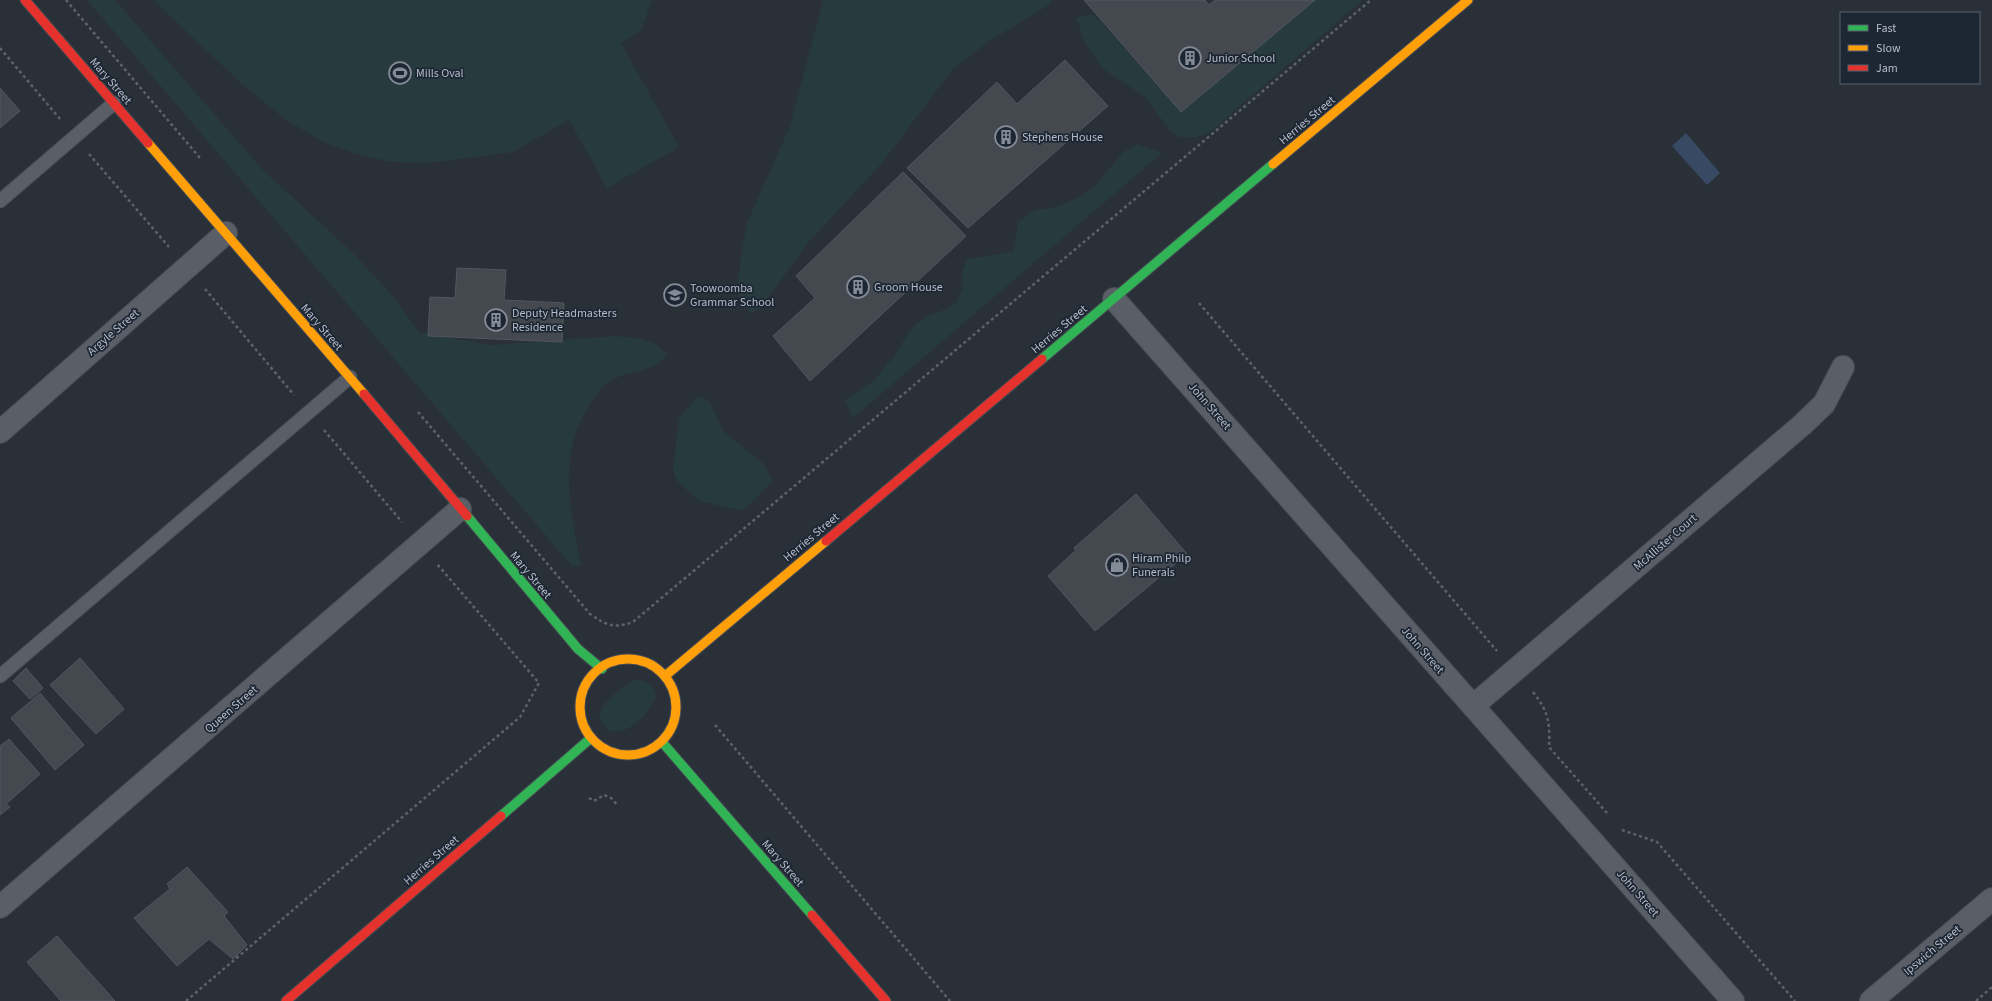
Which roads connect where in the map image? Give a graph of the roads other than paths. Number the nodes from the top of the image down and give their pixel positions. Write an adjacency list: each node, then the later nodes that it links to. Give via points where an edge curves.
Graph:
1 (25, 0): 3 (main road, Mary Street)
2 (1468, 0): 6 (main road, Herries Street)
3 (114, 103): 4 (lane); 5 (main road, Mary Street)
4 (0, 201)
5 (226, 233): 8 (main road, Mary Street); 9 (street, Argyle Street)
6 (1114, 299): 13 (main road, Herries Street); 14 (street, John Street)
7 (1843, 367): 14 (street, McAllister Court, via 1824,404 1802,425)
8 (350, 377): 10 (main road, Mary Street); 12 (lane)
9 (0, 432)
10 (460, 509): 11 (main road, Mary Street, via 578,649); 18 (street, Queen Street)
11 (602, 668): 13 (main road, via 615,660 629,659 655,667); 15 (main road, via 583,689 581,700 583,726)
12 (0, 676)
13 (665, 676): 16 (main road, via 673,688 676,716 671,730)
14 (1473, 706): 21 (street, John Street)
15 (591, 738): 16 (main road, via 609,752 631,756); 19 (main road, Herries Street)
16 (662, 742): 20 (main road, Mary Street)
17 (1992, 899): 22 (street, Ipswich Street)
18 (0, 907)
19 (286, 1001)
20 (886, 1001)
21 (1733, 1001)
22 (1871, 1001)

